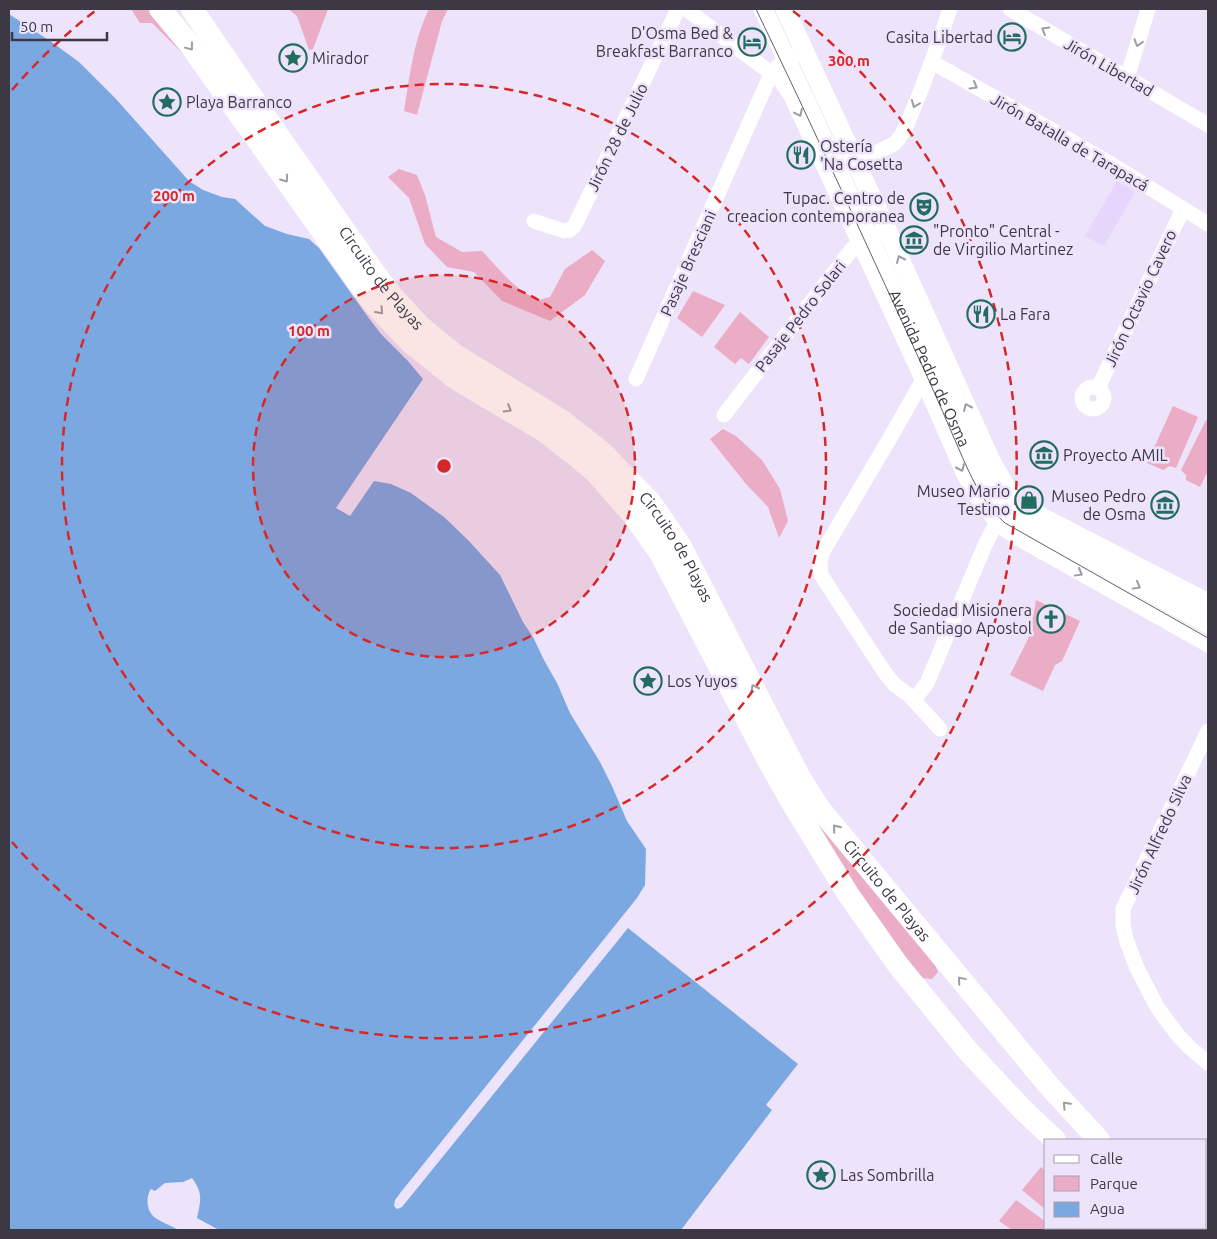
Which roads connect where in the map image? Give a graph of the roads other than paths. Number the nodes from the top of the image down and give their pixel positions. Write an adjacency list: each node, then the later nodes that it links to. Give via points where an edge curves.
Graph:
1 (160, 9): 35 (highway, Circuito de Playas, one-way to 35, via 190,45 368,296 390,322 456,379 544,431 576,456 597,474 633,515 660,553 770,764 848,894 908,978 968,1051)
2 (192, 9): 36 (highway, Circuito de Playas, one-way to 2, via 1043,1080 819,808 799,776 680,545 651,503 603,453 561,420 454,354 420,326 374,271)
3 (678, 9): 19 (street, Jirón 28 de Julio, via 575,225 564,230)
4 (686, 9): 13 (street, Avenida Pedro de Osma)
5 (763, 9): 11 (main road, Avenida Pedro de Osma)
6 (785, 9): 10 (main road, Avenida Pedro de Osma)
7 (950, 9): 12 (street)
8 (1010, 9): 14 (street, Jirón Libertad, one-way to 8)
9 (1148, 9): 14 (street, one-way to 14)
10 (805, 51): 11 (street, Pasaje Bresciani); 16 (main road, Avenida Pedro de Osma)
11 (786, 59): 13 (street, Pasaje Bresciani); 17 (main road, Avenida Pedro de Osma)
12 (932, 62): 16 (street, one-way to 16, via 899,140); 18 (street, Jirón Batalla de Tarapacá, one-way to 18)
13 (771, 74): 22 (street, Avenida Pedro de Osma, one-way to 22, via 780,80 791,96); 24 (street, Pasaje Bresciani)
14 (1127, 78): 15 (street, Jirón Libertad)
15 (1208, 125)
16 (856, 162): 17 (street); 21 (main road, Avenida Pedro de Osma)
17 (838, 171): 22 (main road, Avenida Pedro de Osma)
18 (1183, 209): 20 (street, Jirón Batalla de Tarapacá); 25 (street, Jirón Octavio Cavero)
19 (534, 221)
20 (1208, 224)
21 (887, 230): 22 (street, Pasaje Pedro Solari); 23 (main road, Avenida Pedro de Osma, one-way to 21)
22 (864, 240): 23 (main road, Avenida Pedro de Osma); 26 (street, Pasaje Pedro Solari, via 852,249)
23 (934, 374): 27 (main road, Avenida Pedro de Osma, via 1006,487); 27 (street, Avenida Pedro de Osma, one-way to 27, via 964,476 980,502); 31 (street, via 822,553 820,564 821,575 885,673)
24 (636, 379)
25 (1098, 388)
26 (724, 415)
27 (1004, 510): 28 (main road, Avenida Pedro de Osma, via 1034,513); 29 (main road, Avenida Pedro de Osma, one-way to 29); 30 (street, Avenida Pedro de Osma, one-way to 30, via 1003,529); 31 (street, via 985,545 927,683)
28 (1208, 603)
29 (1208, 624)
30 (1208, 645)
31 (914, 700): 32 (street)
32 (940, 729)
33 (1208, 731): 34 (street, Jirón Alfredo Silva, via 1123,910 1127,942 1157,1007 1178,1034)
34 (1208, 1063)
35 (1054, 1139)
36 (1098, 1139)

